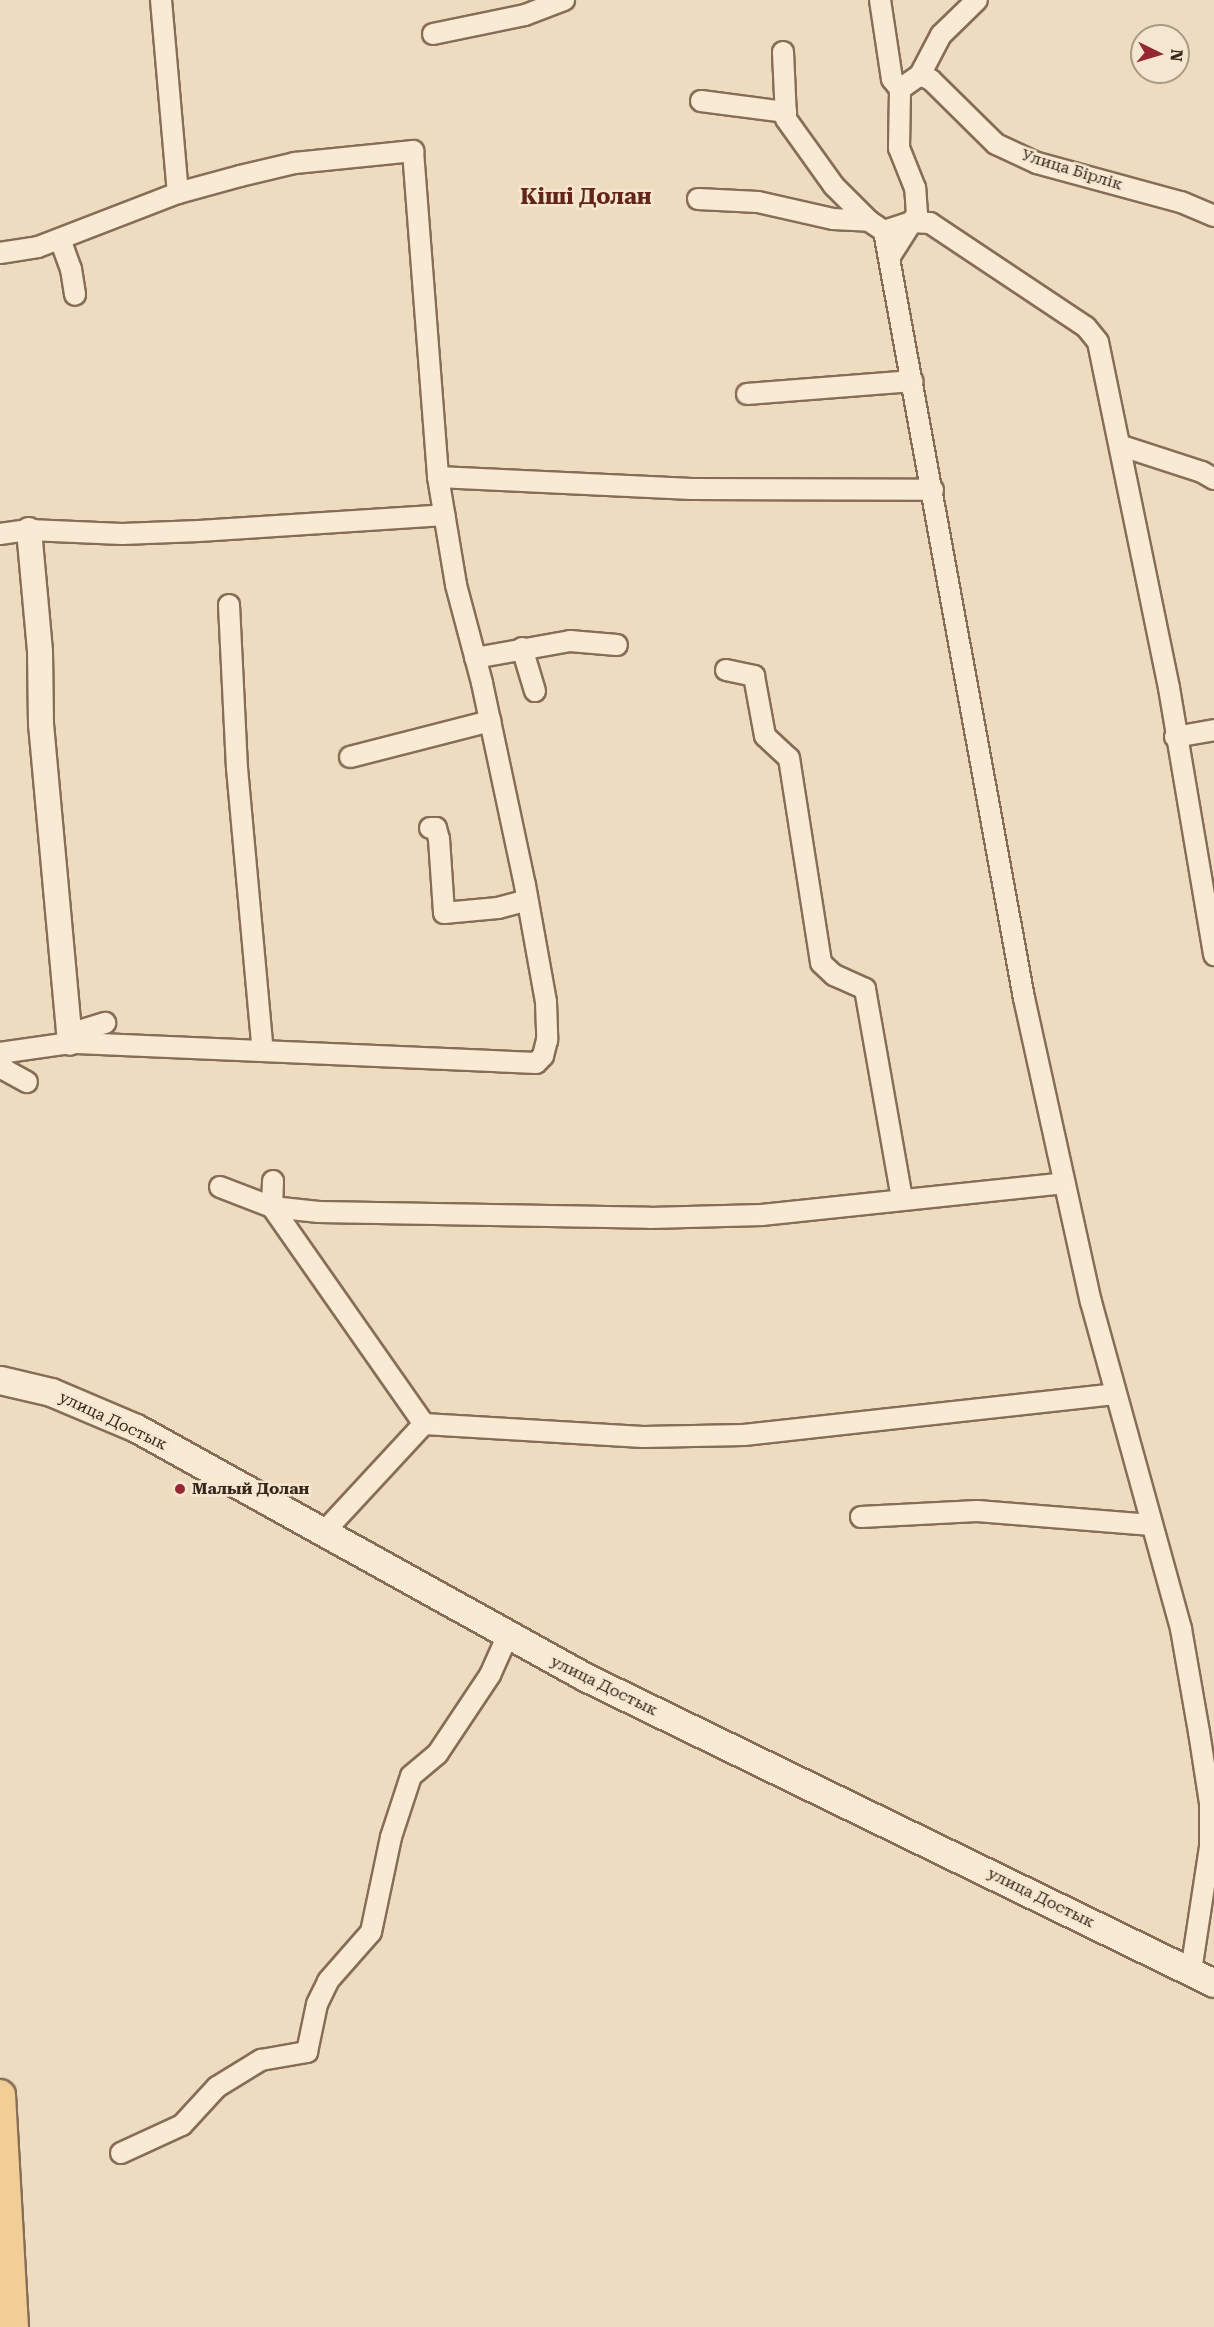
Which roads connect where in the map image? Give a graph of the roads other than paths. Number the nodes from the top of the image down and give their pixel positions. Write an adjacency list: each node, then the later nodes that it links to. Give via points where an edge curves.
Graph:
1 (161, 0): 11 (street)
2 (564, 0): 5 (street, via 525,15)
3 (879, 0): 8 (street, via 892,79)
4 (976, 0): 7 (street, via 941,35)
5 (433, 34)
6 (783, 52): 10 (street)
7 (920, 75): 8 (street); 13 (street, Улица Бірлік, via 931,80 996,144 1037,163 1181,202)
8 (900, 88): 14 (street, via 899,148 915,188 917,214)
9 (701, 101): 10 (street)
10 (786, 111): 15 (street, via 786,119 834,186)
11 (178, 193): 16 (street); 23 (street, via 295,163 413,151)
12 (698, 199): 15 (street, via 758,202)
13 (1214, 216)
14 (911, 222): 15 (street); 18 (street); 22 (street, via 930,223 1086,327 1098,342)
15 (876, 226): 18 (street)
16 (60, 239): 17 (street); 19 (street)
17 (0, 253)
18 (889, 258): 20 (street)
19 (75, 295)
20 (912, 381): 21 (street); 25 (street)
21 (747, 394)
22 (1122, 446): 24 (street); 37 (street)
23 (438, 477): 25 (street, via 692,489); 26 (street)
24 (1214, 479)
25 (933, 490): 50 (street, via 984,767 997,863)
26 (444, 515): 27 (street, via 199,531); 32 (street, via 456,585)
27 (29, 530): 28 (street); 44 (street, via 40,652 41,724)
28 (0, 534)
29 (229, 605): 45 (street, via 237,768)
30 (617, 645): 31 (street, via 570,641)
31 (522, 648): 32 (street); 34 (street)
32 (475, 658): 35 (street)
33 (726, 670): 52 (street, via 754,676 765,736 789,758 821,963 834,975 865,989)
34 (535, 691)
35 (490, 721): 38 (street); 40 (street)
36 (1214, 730): 37 (street)
37 (1175, 737): 41 (street)
38 (350, 757)
39 (430, 828): 40 (street, via 436,828 439,839 444,913 498,908)
40 (527, 900): 45 (street, via 546,1002 547,1040 543,1056 536,1063)
41 (1212, 931): 42 (street)
42 (1214, 955)
43 (105, 1023): 44 (street)
44 (70, 1039): 45 (street); 46 (street)
45 (263, 1051)
46 (0, 1053)
47 (0, 1062): 48 (street, via 5,1070)
48 (27, 1082)
49 (273, 1181): 53 (street)
50 (1064, 1183): 52 (street); 55 (street)
51 (220, 1187): 53 (street)
52 (902, 1199): 53 (street, via 762,1215 650,1218 319,1212)
53 (272, 1207): 56 (street)
54 (0, 1380): 59 (main road, улица Достык, via 51,1392 136,1428)
55 (1115, 1394): 56 (street, via 796,1432 700,1437 549,1434); 58 (street)
56 (424, 1424): 59 (street)
57 (861, 1517): 58 (street, via 977,1511)
58 (1151, 1525): 61 (street, via 1180,1629 1199,1732 1210,1803)
59 (322, 1534): 60 (main road, улица Достык)
60 (507, 1637): 62 (main road, улица Достык); 64 (street, via 490,1675 438,1753 411,1776 391,1837 371,1932 328,1982 317,2004 307,2052 261,2060 217,2086 182,2125)
61 (1211, 1855): 62 (street)
62 (1203, 1977)
63 (0, 2095): 65 (main road)
64 (121, 2153)
65 (13, 2327)

